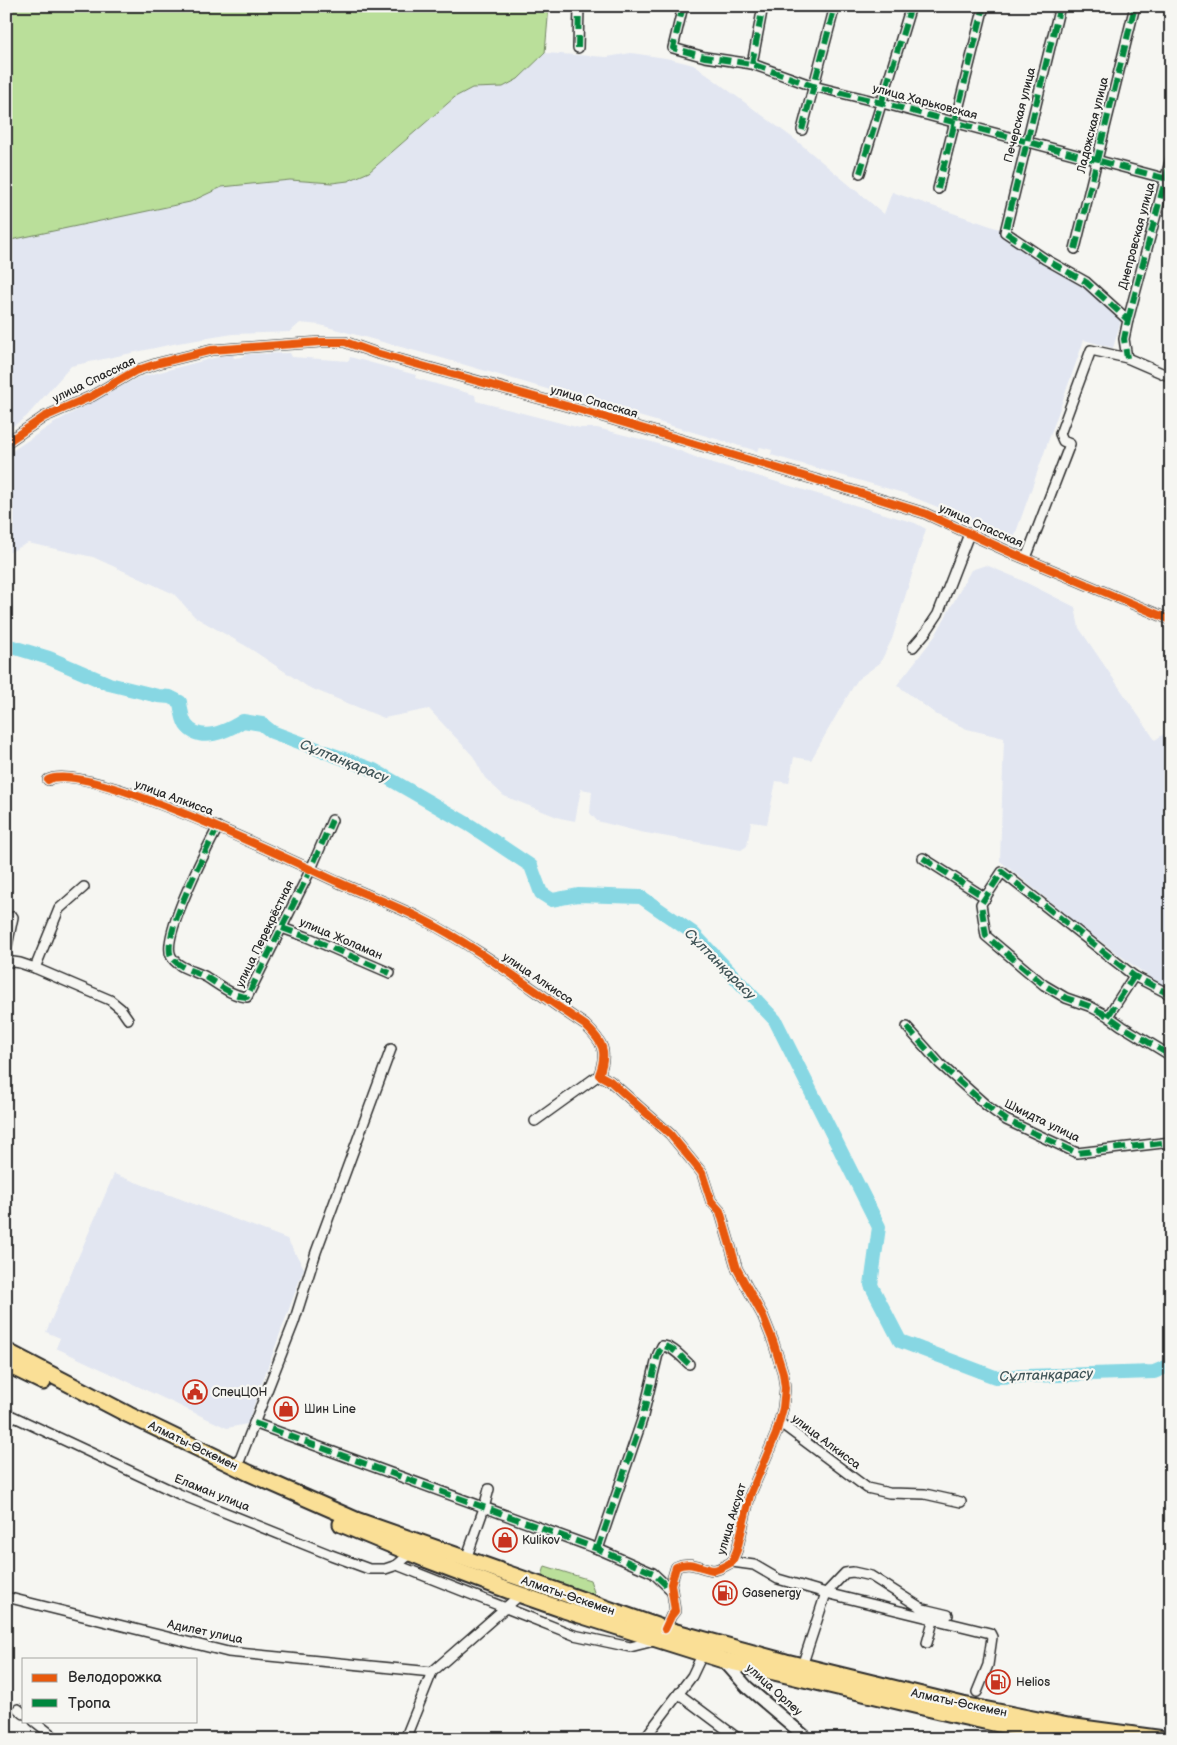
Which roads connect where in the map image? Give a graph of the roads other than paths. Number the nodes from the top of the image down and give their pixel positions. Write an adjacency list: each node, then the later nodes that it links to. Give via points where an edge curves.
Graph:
1 (579, 6): 9 (street)
2 (682, 6): 10 (street, улица Харьковская, via 673,48)
3 (763, 6): 10 (street)
4 (835, 6): 11 (street)
5 (911, 6): 12 (street)
6 (984, 6): 13 (street)
7 (1060, 6): 15 (street, Печерская улица)
8 (1135, 6): 17 (street, Ладожская улица)
9 (578, 48)
10 (752, 64): 11 (street, улица Харьковская)
11 (813, 86): 12 (street, улица Харьковская); 14 (street)
12 (882, 103): 13 (street, улица Харьковская); 18 (street)
13 (954, 123): 15 (street, улица Харьковская); 20 (street)
14 (802, 130)
15 (1026, 142): 17 (street, улица Харьковская); 22 (street, Печерская улица, via 1006,234 1086,282)
16 (1171, 158): 19 (street, Днепровская улица)
17 (1097, 159): 19 (street, улица Харьковская); 21 (street, Ладожская улица)
18 (860, 174)
19 (1168, 179): 22 (street, Днепровская улица)
20 (938, 189)
21 (1075, 249)
22 (1128, 320): 23 (street, Днепровская улица, via 1124,339)
23 (1127, 358): 24 (street); 27 (street, via 1091,350 1060,434 1063,441 1070,444)
24 (1171, 377)
25 (6, 443): 26 (street, улица Спасская, via 44,417 92,396 135,371 159,363 212,350 345,342 844,488 924,513)
26 (969, 534): 27 (street, улица Спасская); 29 (street, via 938,614)
27 (1026, 558): 28 (street, улица Спасская)
28 (1171, 620)
29 (912, 647)
30 (48, 780): 32 (street, улица Алкисса, via 65,776 94,781)
31 (332, 820): 34 (street, улица Перекрёстная)
32 (218, 827): 34 (street, улица Алкисса); 38 (street, улица Перекрёстная, via 171,936 171,956 179,965 238,997 247,997)
33 (923, 858): 36 (street)
34 (311, 869): 38 (street, улица Перекрёстная); 50 (street, улица Алкисса, via 420,918 467,945 586,1025 604,1050)
35 (84, 887): 41 (street, via 59,909)
36 (986, 898): 43 (street, via 1002,872); 45 (street, via 982,904 986,936 1044,985)
37 (13, 917): 39 (street)
38 (282, 928): 42 (street, улица Жоламан)
39 (6, 951)
40 (6, 961): 41 (street)
41 (35, 968): 46 (street, via 110,1000)
42 (390, 973)
43 (1134, 976): 44 (street); 45 (street)
44 (1171, 995)
45 (1108, 1016): 49 (street)
46 (128, 1020)
47 (907, 1026): 52 (street, Шмидта улица, via 940,1064 987,1106 1006,1120 1077,1153)
48 (391, 1049): 58 (street, via 294,1322)
49 (1171, 1056)
50 (599, 1075): 51 (street); 57 (street, улица Алкисса, via 670,1134 702,1173 712,1201 720,1211 737,1269 763,1316 783,1372 785,1388)
51 (534, 1121)
52 (1171, 1142)
53 (6, 1351): 59 (main road, Алматы-Өскемен)
54 (6, 1364): 63 (main road, Алматы-Өскемен, via 234,1477)
55 (689, 1364): 64 (street, via 673,1349 662,1346 642,1420)
56 (6, 1413): 68 (street, Еламан улица, via 180,1494 331,1555 369,1568 385,1569)
57 (779, 1422): 61 (street, улица Алкисса, via 867,1488 889,1493 925,1494); 67 (street, улица Аксуат, via 750,1495)
58 (254, 1423): 59 (street); 62 (street)
59 (237, 1467): 63 (main road, Алматы-Өскемен)
60 (489, 1489): 62 (street)
61 (961, 1502)
62 (484, 1508): 64 (street); 66 (street)
63 (371, 1531): 65 (main road, Алматы-Өскемен); 66 (main road, Алматы-Өскемен)
64 (598, 1549): 69 (street, via 653,1572)
65 (411, 1553): 68 (street); 71 (main road, Алматы-Өскемен)
66 (466, 1559): 76 (main road, Алматы-Өскемен)
67 (732, 1562): 69 (street, улица Аксуат, via 714,1570 682,1564 676,1567); 70 (street, via 754,1565 778,1579)
68 (397, 1565): 73 (street)
69 (672, 1591): 76 (street, улица Аксуат, via 675,1611)
70 (826, 1594): 74 (street); 74 (street, via 845,1573 853,1572 871,1576); 80 (street)
71 (520, 1595): 73 (street); 76 (main road, Алматы-Өскемен)
72 (6, 1597): 81 (street, Адилет улица, via 228,1652)
73 (505, 1608): 76 (street, via 574,1635 606,1643 630,1647); 81 (street)
74 (935, 1615): 75 (street); 77 (street); 82 (street, via 990,1633 988,1665)
75 (948, 1615)
76 (663, 1635): 78 (main road, Алматы-Өскемен); 80 (main road, Алматы-Өскемен)
77 (927, 1643)
78 (703, 1653): 79 (main road, Алматы-Өскемен); 83 (street)
79 (723, 1660): 89 (street, улица Орлеу, via 747,1688); 90 (main road, Алматы-Өскемен)
80 (802, 1666): 91 (main road, Алматы-Өскемен, via 963,1705 1068,1726)
81 (432, 1672): 86 (street)
82 (977, 1692)
83 (679, 1694): 87 (street); 88 (street)
84 (35, 1722): 85 (street)
85 (56, 1739)
86 (405, 1739)
87 (644, 1739)
88 (739, 1739)
89 (808, 1739)
90 (1068, 1739)
91 (1164, 1739)

